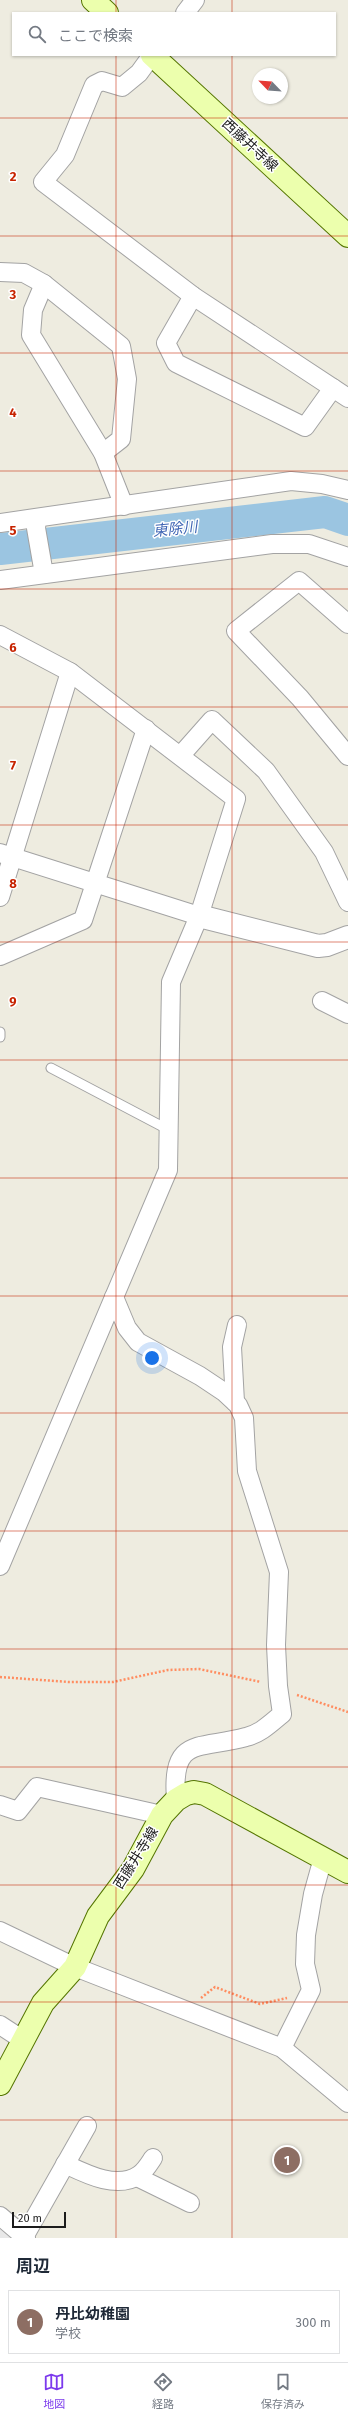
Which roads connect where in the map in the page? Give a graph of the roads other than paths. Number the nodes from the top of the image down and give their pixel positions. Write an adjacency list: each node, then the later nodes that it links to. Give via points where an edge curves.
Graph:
1 (93, 0): 3 (main road)
2 (195, 0): 4 (street)
3 (106, 12)
4 (186, 12)
5 (151, 56): 10 (street, via 139,73 122,87 102,80 94,85 65,155 43,182)
6 (153, 56): 7 (main road, 西藤井寺線)
7 (348, 236)
8 (0, 272): 9 (street, via 24,273)
9 (44, 284): 13 (street, via 33,310 31,335); 13 (street, via 121,346 127,379 121,439)
10 (193, 296): 11 (street); 11 (street, via 166,343 176,363 304,427)
11 (333, 388): 12 (street)
12 (348, 398)
13 (103, 453): 15 (street)
14 (348, 490): 15 (street, via 322,484 291,482)
15 (124, 506): 17 (street)
16 (0, 523): 17 (street)
17 (36, 523): 19 (street)
18 (348, 557): 19 (street, via 309,544 272,544)
19 (43, 570): 20 (street)
20 (0, 580)
21 (348, 624): 26 (street, via 299,581 236,631 300,698)
22 (0, 635): 23 (street)
23 (70, 672): 24 (street); 27 (street)
24 (146, 729): 25 (street); 28 (street)
25 (180, 756): 30 (street, via 212,720 266,771 324,852); 31 (street, via 236,799)
26 (348, 756)
27 (7, 855): 28 (street); 29 (street)
28 (95, 884): 31 (street); 33 (street, via 83,920)
29 (0, 897)
30 (348, 902)
31 (199, 916): 32 (street, via 318,946); 39 (street, via 171,982)
32 (348, 937)
33 (0, 956)
34 (322, 1001): 35 (street)
35 (348, 1014)
36 (0, 1032): 37 (lane)
37 (0, 1037)
38 (51, 1068): 39 (lane)
39 (169, 1130): 40 (street, via 168,1170)
40 (114, 1297): 42 (street, via 127,1328 138,1342 200,1376); 43 (street)
41 (237, 1325): 42 (street, via 232,1347)
42 (234, 1402): 45 (street, via 244,1418 247,1471 279,1572 276,1645 282,1714 264,1729 247,1737 205,1744 188,1750 179,1761)
43 (0, 1566)
44 (0, 1805): 45 (street, via 18,1811 37,1787)
45 (169, 1808): 46 (main road, via 194,1792 205,1794); 49 (main road, 西藤井寺線, via 133,1869 98,1916)
46 (323, 1858): 47 (main road); 52 (street, via 313,1894 306,1935 305,1964 309,1992)
47 (348, 1872)
48 (0, 1931): 49 (street)
49 (75, 1967): 51 (main road, 西藤井寺線, via 43,2003); 52 (street)
50 (0, 2025): 51 (street)
51 (23, 2040): 53 (main road, 西藤井寺線)
52 (282, 2048): 54 (street)
53 (0, 2084)
54 (348, 2103)
55 (87, 2126): 57 (street)
56 (153, 2158): 58 (street)
57 (66, 2164): 58 (street, via 95,2178 110,2181); 61 (street)
58 (137, 2177): 59 (street)
59 (190, 2203)
60 (0, 2216): 61 (street)
61 (25, 2238)

